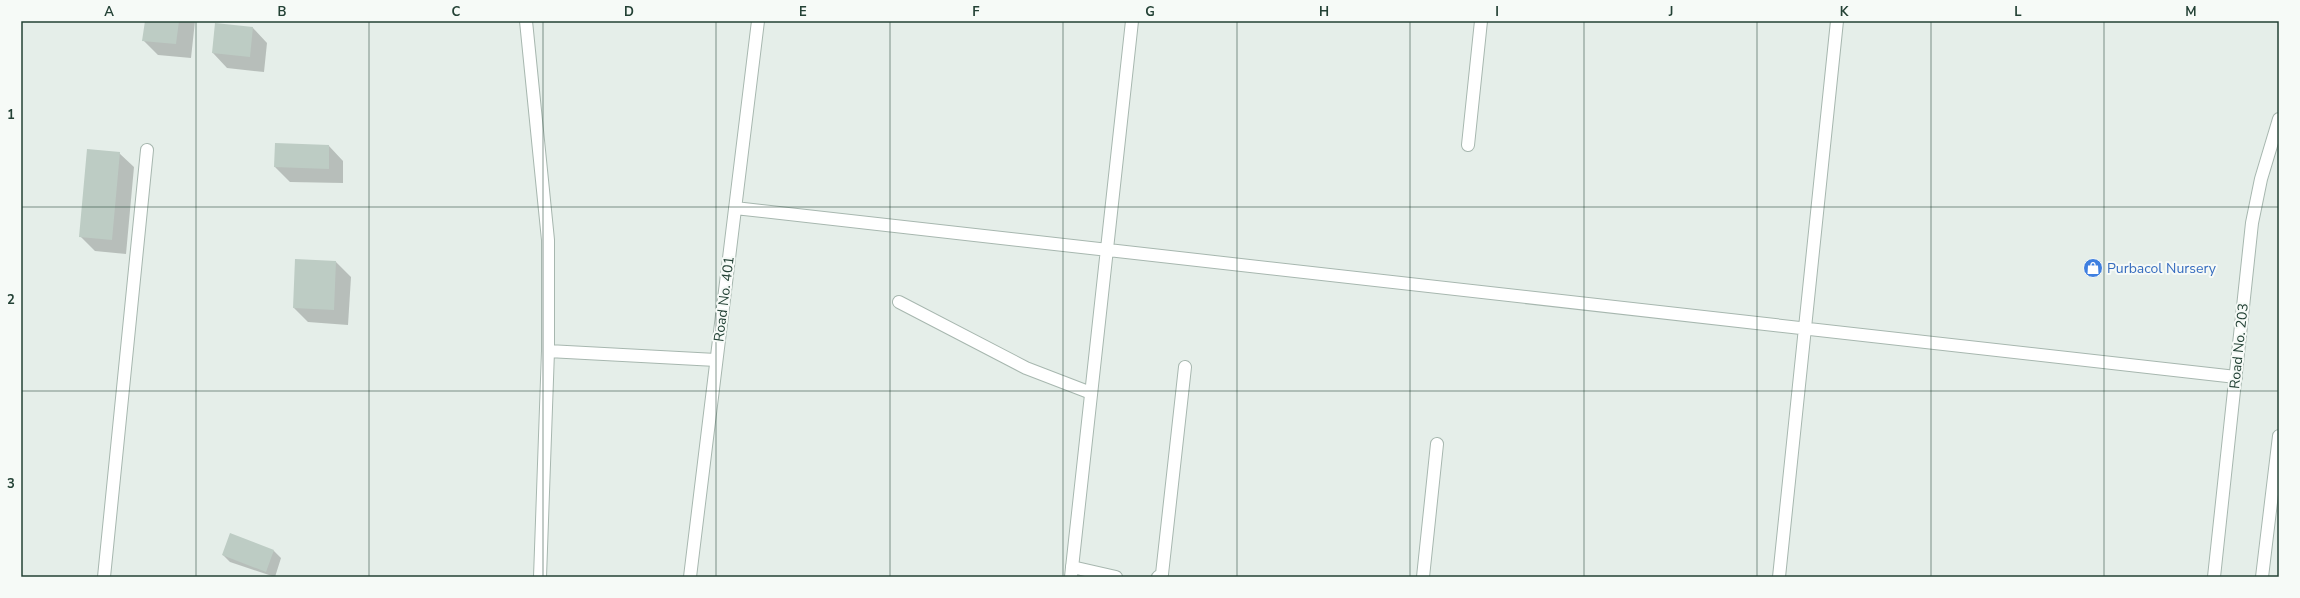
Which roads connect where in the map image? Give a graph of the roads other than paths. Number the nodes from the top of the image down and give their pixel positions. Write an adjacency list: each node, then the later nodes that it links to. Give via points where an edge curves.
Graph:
1 (526, 21): 14 (street, via 548,240)
2 (758, 21): 10 (street, Road No. 401)
3 (1132, 21): 11 (street)
4 (1481, 21): 8 (street)
5 (1837, 21): 13 (street)
6 (2279, 119): 7 (street, Road No. 203)
7 (2276, 138): 17 (street, Road No. 203, via 2261,178 2252,223)
8 (1468, 145)
9 (147, 150): 22 (street)
10 (735, 208): 11 (street); 15 (street, Road No. 401)
11 (1107, 250): 13 (street); 18 (street)
12 (900, 302): 18 (street, via 1026,368)
13 (1805, 328): 17 (street); 28 (street)
14 (548, 351): 15 (street); 23 (street)
15 (716, 360): 24 (street, Road No. 401)
16 (1185, 367): 26 (street, via 1168,533 1162,574)
17 (2236, 377): 29 (street, Road No. 203)
18 (1091, 393): 21 (street)
19 (2279, 436): 30 (street)
20 (1437, 444): 27 (street)
21 (1071, 572): 25 (street)
22 (104, 577)
23 (540, 577)
24 (690, 577)
25 (1116, 577)
26 (1158, 577)
27 (1423, 577)
28 (1779, 577)
29 (2214, 577)
30 (2262, 577)

